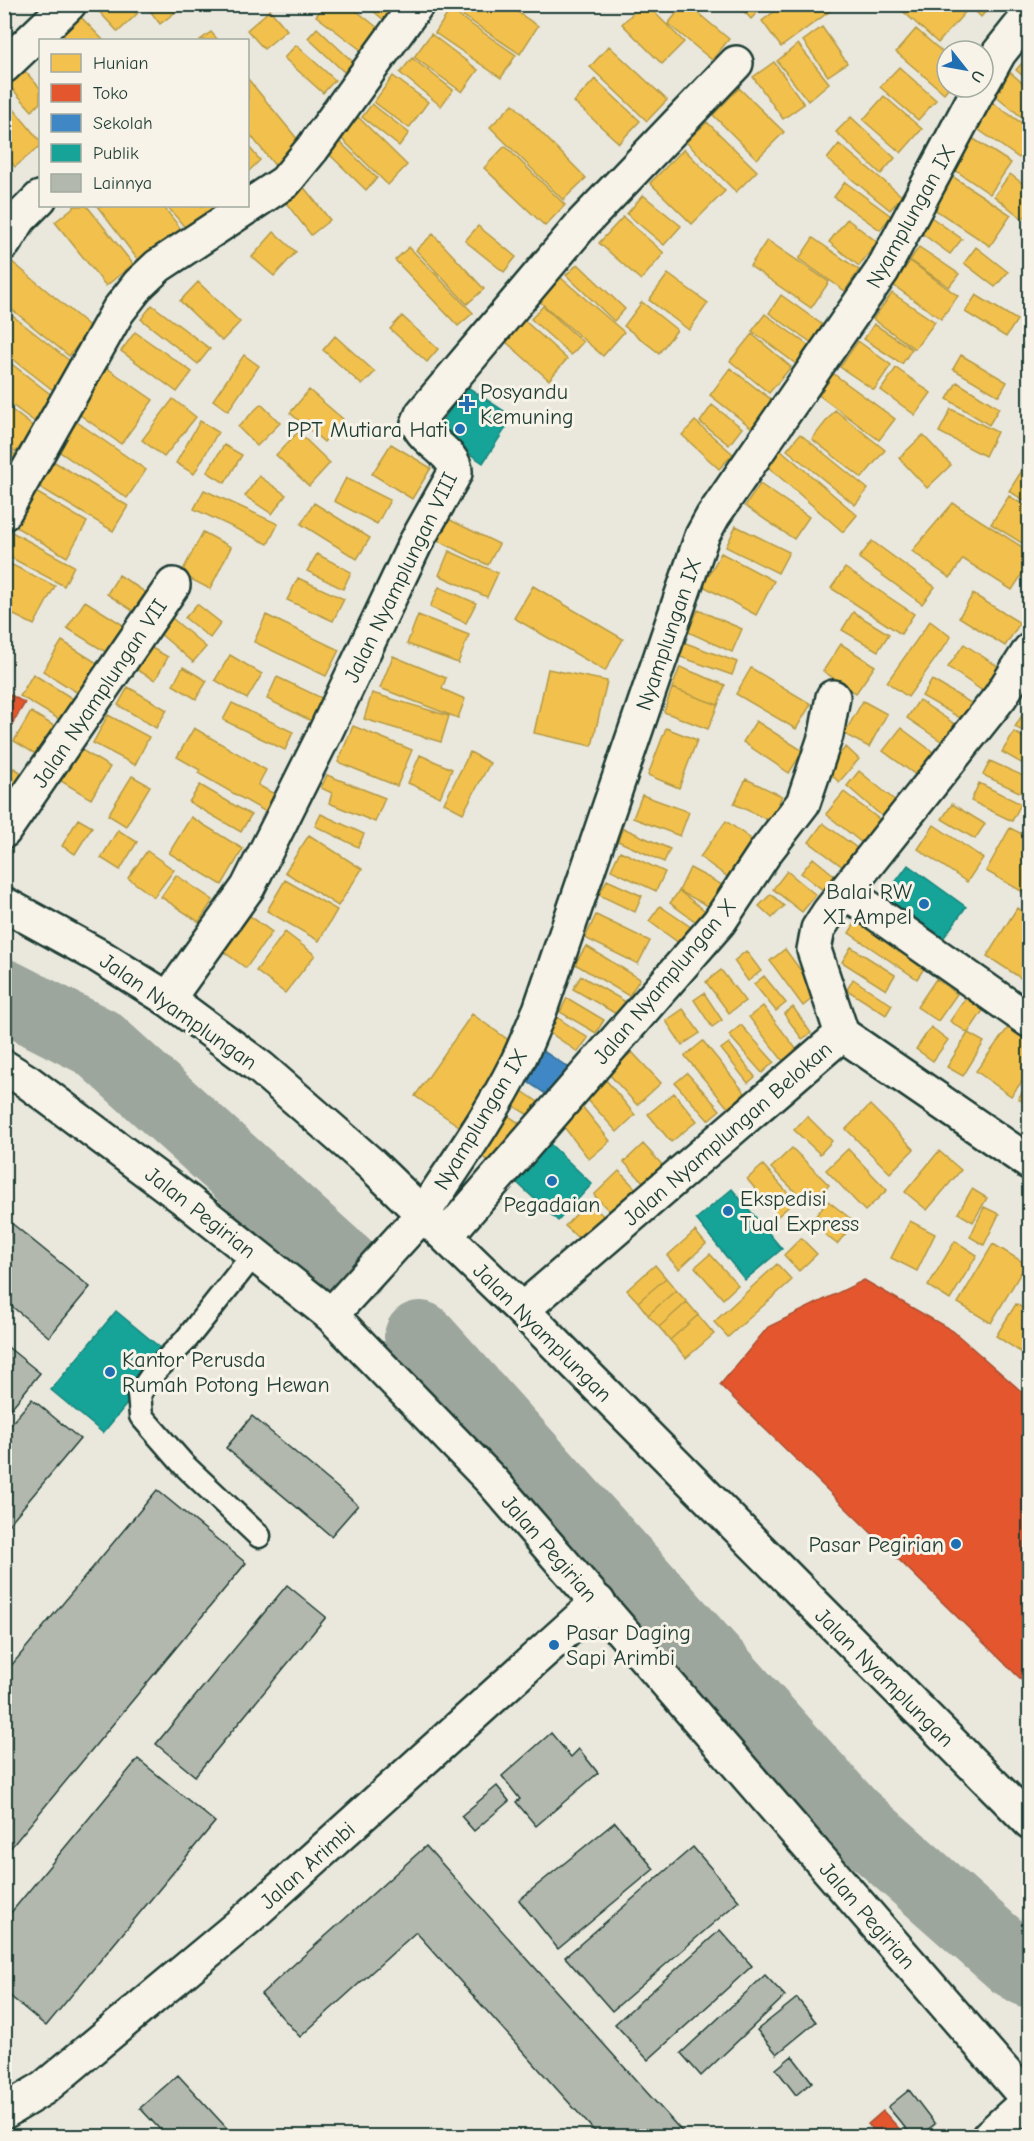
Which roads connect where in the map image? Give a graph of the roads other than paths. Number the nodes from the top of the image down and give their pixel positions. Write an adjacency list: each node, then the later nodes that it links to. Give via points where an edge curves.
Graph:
1 (69, 4): 6 (main road)
2 (417, 4): 9 (main road, via 285,182)
3 (1029, 14): 4 (main road)
4 (995, 60)
5 (736, 63): 19 (main road, Jalan Nyamplungan VIII, via 583,223 422,414 418,424 421,432 452,460 455,473 415,544 248,887)
6 (4, 66)
7 (974, 99): 24 (main road, Nyamplungan IX, via 882,271 702,536 532,1028)
8 (39, 199): 11 (main road, via 20,218)
9 (249, 206)
10 (247, 207): 12 (main road, via 158,266 132,293 118,311)
11 (4, 243)
12 (4, 513)
13 (173, 585): 16 (main road, Jalan Nyamplungan VII)
14 (1029, 650): 17 (main road, via 1000,697)
15 (833, 697): 24 (main road, Jalan Nyamplungan X, via 826,735 803,803 719,922)
16 (4, 831)
17 (846, 892): 20 (main road); 21 (main road, via 818,929 814,950)
18 (4, 904): 19 (main road, Jalan Nyamplungan)
19 (168, 999): 24 (main road, Jalan Nyamplungan, via 261,1068)
20 (1029, 1021)
21 (842, 1034): 23 (main road, Jalan Nyamplungan Belokan); 26 (main road, Jalan Nyamplungan Belokan)
22 (4, 1067): 25 (main road, Jalan Pegirian)
23 (1029, 1163)
24 (434, 1225): 26 (main road, Jalan Nyamplungan); 27 (main road)
25 (255, 1254): 27 (main road, Jalan Pegirian); 28 (lane, via 185,1341 154,1371 139,1394 141,1416 184,1466)
26 (522, 1310): 30 (main road, Jalan Nyamplungan)
27 (331, 1315): 29 (main road, Jalan Pegirian, via 492,1480)
28 (259, 1536)
29 (598, 1602): 31 (main road, Jalan Pegirian); 32 (main road, Jalan Arimbi, via 248,1918 44,2088)
30 (1029, 1822)
31 (1029, 2100): 33 (main road)
32 (4, 2112)
33 (989, 2136)

